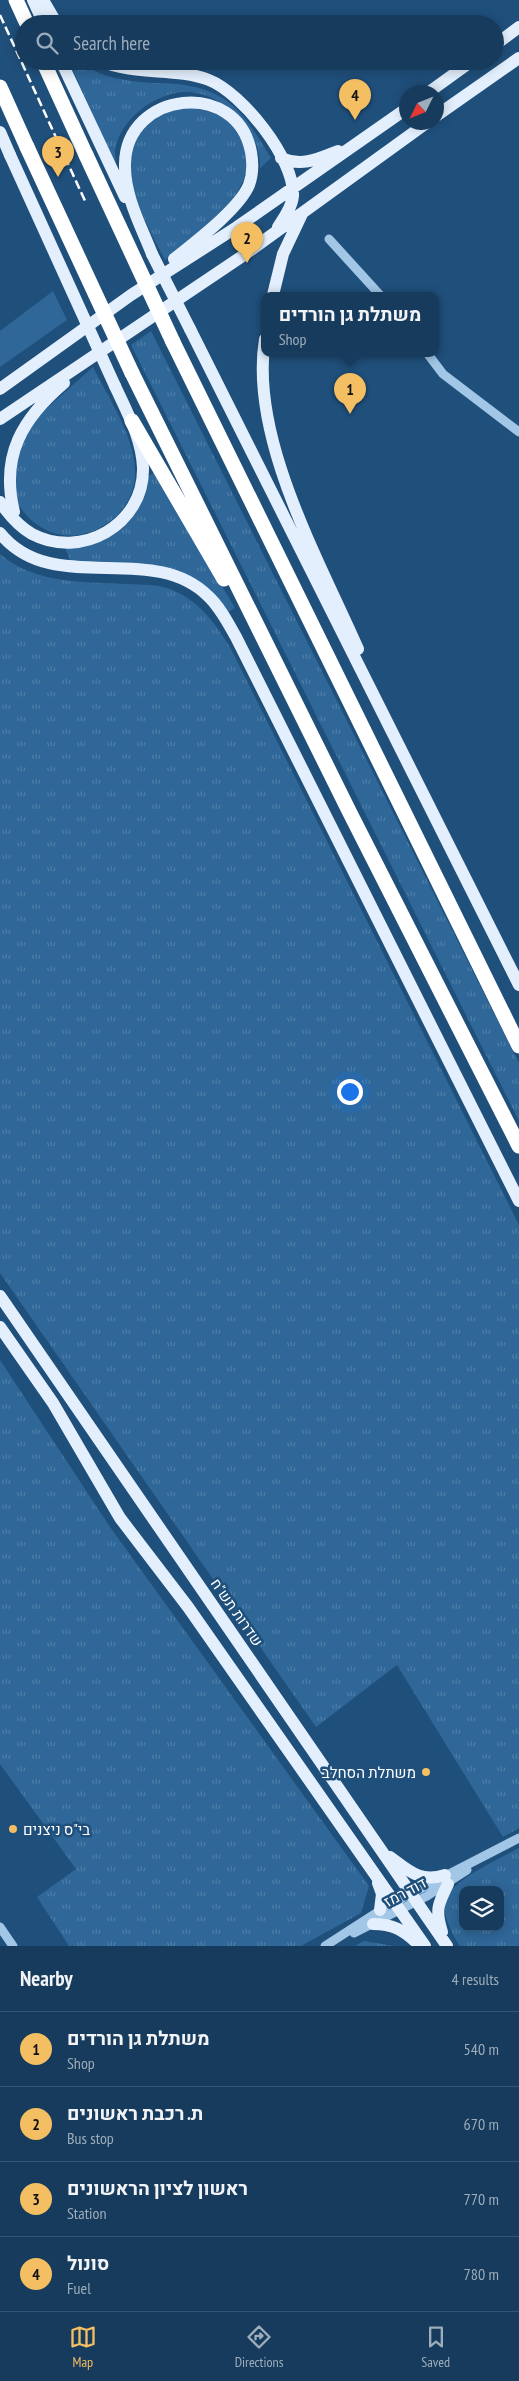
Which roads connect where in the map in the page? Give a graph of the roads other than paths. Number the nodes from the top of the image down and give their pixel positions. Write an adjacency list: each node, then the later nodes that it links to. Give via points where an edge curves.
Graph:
1 (16, 0): 4 (highway)
2 (34, 0): 5 (main road)
3 (43, 0): 6 (main road)
4 (22, 15)
5 (40, 15)
6 (52, 15)
7 (519, 28): 8 (main road)
8 (504, 39)
9 (519, 58): 10 (main road)
10 (504, 68)
11 (47, 70): 47 (highway, bridge, via 172,342)
12 (65, 70): 28 (main road)
13 (138, 70): 23 (main road, via 195,77 221,86 252,113)
14 (460, 70): 16 (main road)
15 (502, 70): 18 (main road)
16 (439, 85)
17 (0, 87): 44 (highway, bridge, via 132,373)
18 (444, 110)
19 (399, 114): 22 (main road)
20 (417, 130): 25 (main road)
21 (0, 132): 39 (main road, bridge)
22 (363, 141): 23 (main road, via 311,162 295,163); 24 (main road)
23 (281, 158): 24 (main road)
24 (292, 189): 26 (main road, via 291,205); 31 (main road)
25 (303, 212): 26 (main road); 29 (main road, via 283,254)
26 (273, 234): 32 (main road)
27 (329, 239): 30 (street)
28 (152, 254): 31 (main road, via 127,184 125,163 130,140 138,125 162,108 187,102 218,108 238,124 250,146 252,172 248,187 204,234); 45 (main road, bridge)
29 (274, 292)
30 (377, 292)
31 (131, 295): 35 (main road)
32 (105, 347): 38 (main road); 43 (main road, via 30,415 3,454 3,482 12,510 32,531)
33 (264, 357): 45 (main road, via 265,407 285,478)
34 (431, 357): 40 (street, via 443,374)
35 (26, 371): 36 (main road); 37 (main road)
36 (0, 384)
37 (0, 389)
38 (0, 419)
39 (132, 421): 43 (main road, via 143,468 140,490 132,509 117,525 98,537 73,543); 44 (highway)
40 (519, 432)
41 (0, 502): 43 (main road, via 19,525)
42 (0, 533): 49 (main road, via 31,558 60,566 139,570 176,576 198,588 215,603 241,646)
43 (53, 542)
44 (280, 673): 48 (highway)
45 (423, 795): 46 (main road)
46 (519, 985)
47 (519, 1046)
48 (519, 1146)
49 (519, 1201)
50 (0, 1296): 53 (main road, שדרות תש"ח)
51 (0, 1327): 54 (main road, via 53,1403 120,1518 188,1607)
52 (519, 1838): 55 (street, דוד רמז)
53 (382, 1852): 55 (main road, via 417,1876); 56 (main road, שדרות תש"ח)
54 (374, 1873): 57 (main road); 58 (main road, via 382,1894)
55 (447, 1880): 56 (street, דוד רמז); 66 (main road, via 438,1903 438,1919)
56 (414, 1898): 57 (street, דוד רמז); 66 (main road, שדרות תש"ח)
57 (397, 1906): 58 (street, דוד רמז); 59 (street, דוד רמז); 65 (main road)
58 (380, 1910): 61 (street, דוד רמז)
59 (373, 1924): 61 (street, דוד רמז); 64 (main road, via 386,1924 403,1930)
60 (0, 1927): 62 (street)
61 (334, 1941): 63 (street, דוד רמז)
62 (13, 1946)
63 (325, 1946)
64 (420, 1946)
65 (425, 1946)
66 (447, 1946)

